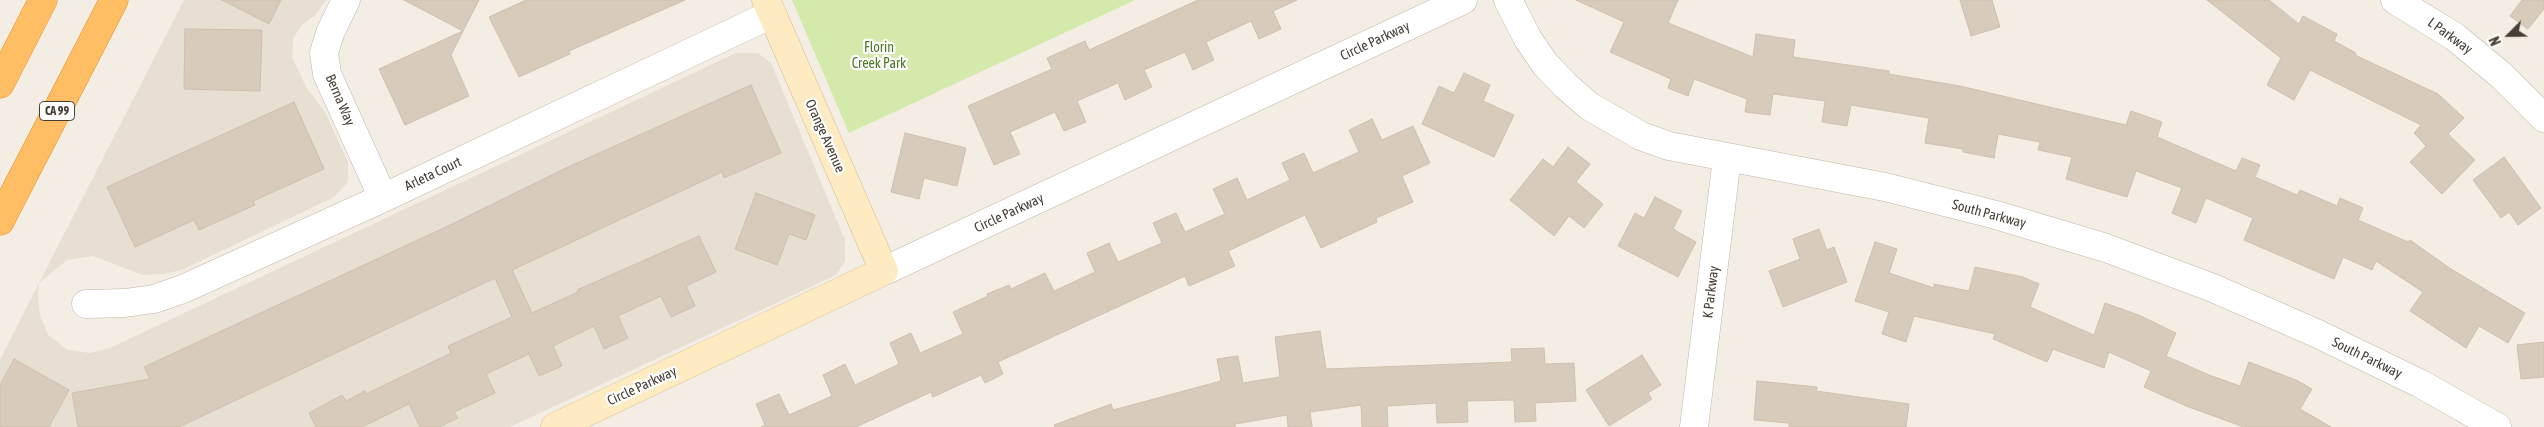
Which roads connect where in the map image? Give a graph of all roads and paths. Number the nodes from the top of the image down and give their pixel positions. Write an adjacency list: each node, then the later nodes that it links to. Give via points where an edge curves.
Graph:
1 (43, 0): 8 (highway)
2 (114, 0): 12 (highway, CA 99)
3 (346, 0): 11 (street, Berna Way, via 324,53 327,74)
4 (1462, 0): 13 (street, Circle Parkway)
5 (1508, 0): 10 (street, South Parkway, via 1545,64 1589,106 1641,136 1670,146)
6 (2395, 0): 9 (street, L Parkway, via 2455,37 2502,76)
7 (769, 7): 11 (street, Arleta Court); 13 (street, Orange Avenue)
8 (0, 84)
9 (2544, 118)
10 (1727, 158): 16 (street, K Parkway); 17 (street, South Parkway, via 1885,187 1996,215 2106,248 2213,288 2318,334 2421,384)
11 (383, 198): 14 (street, Arleta Court, via 154,300)
12 (0, 221)
13 (884, 271): 15 (street, Circle Parkway)
14 (86, 304)
15 (555, 427)
16 (1694, 427)
17 (2497, 427)

